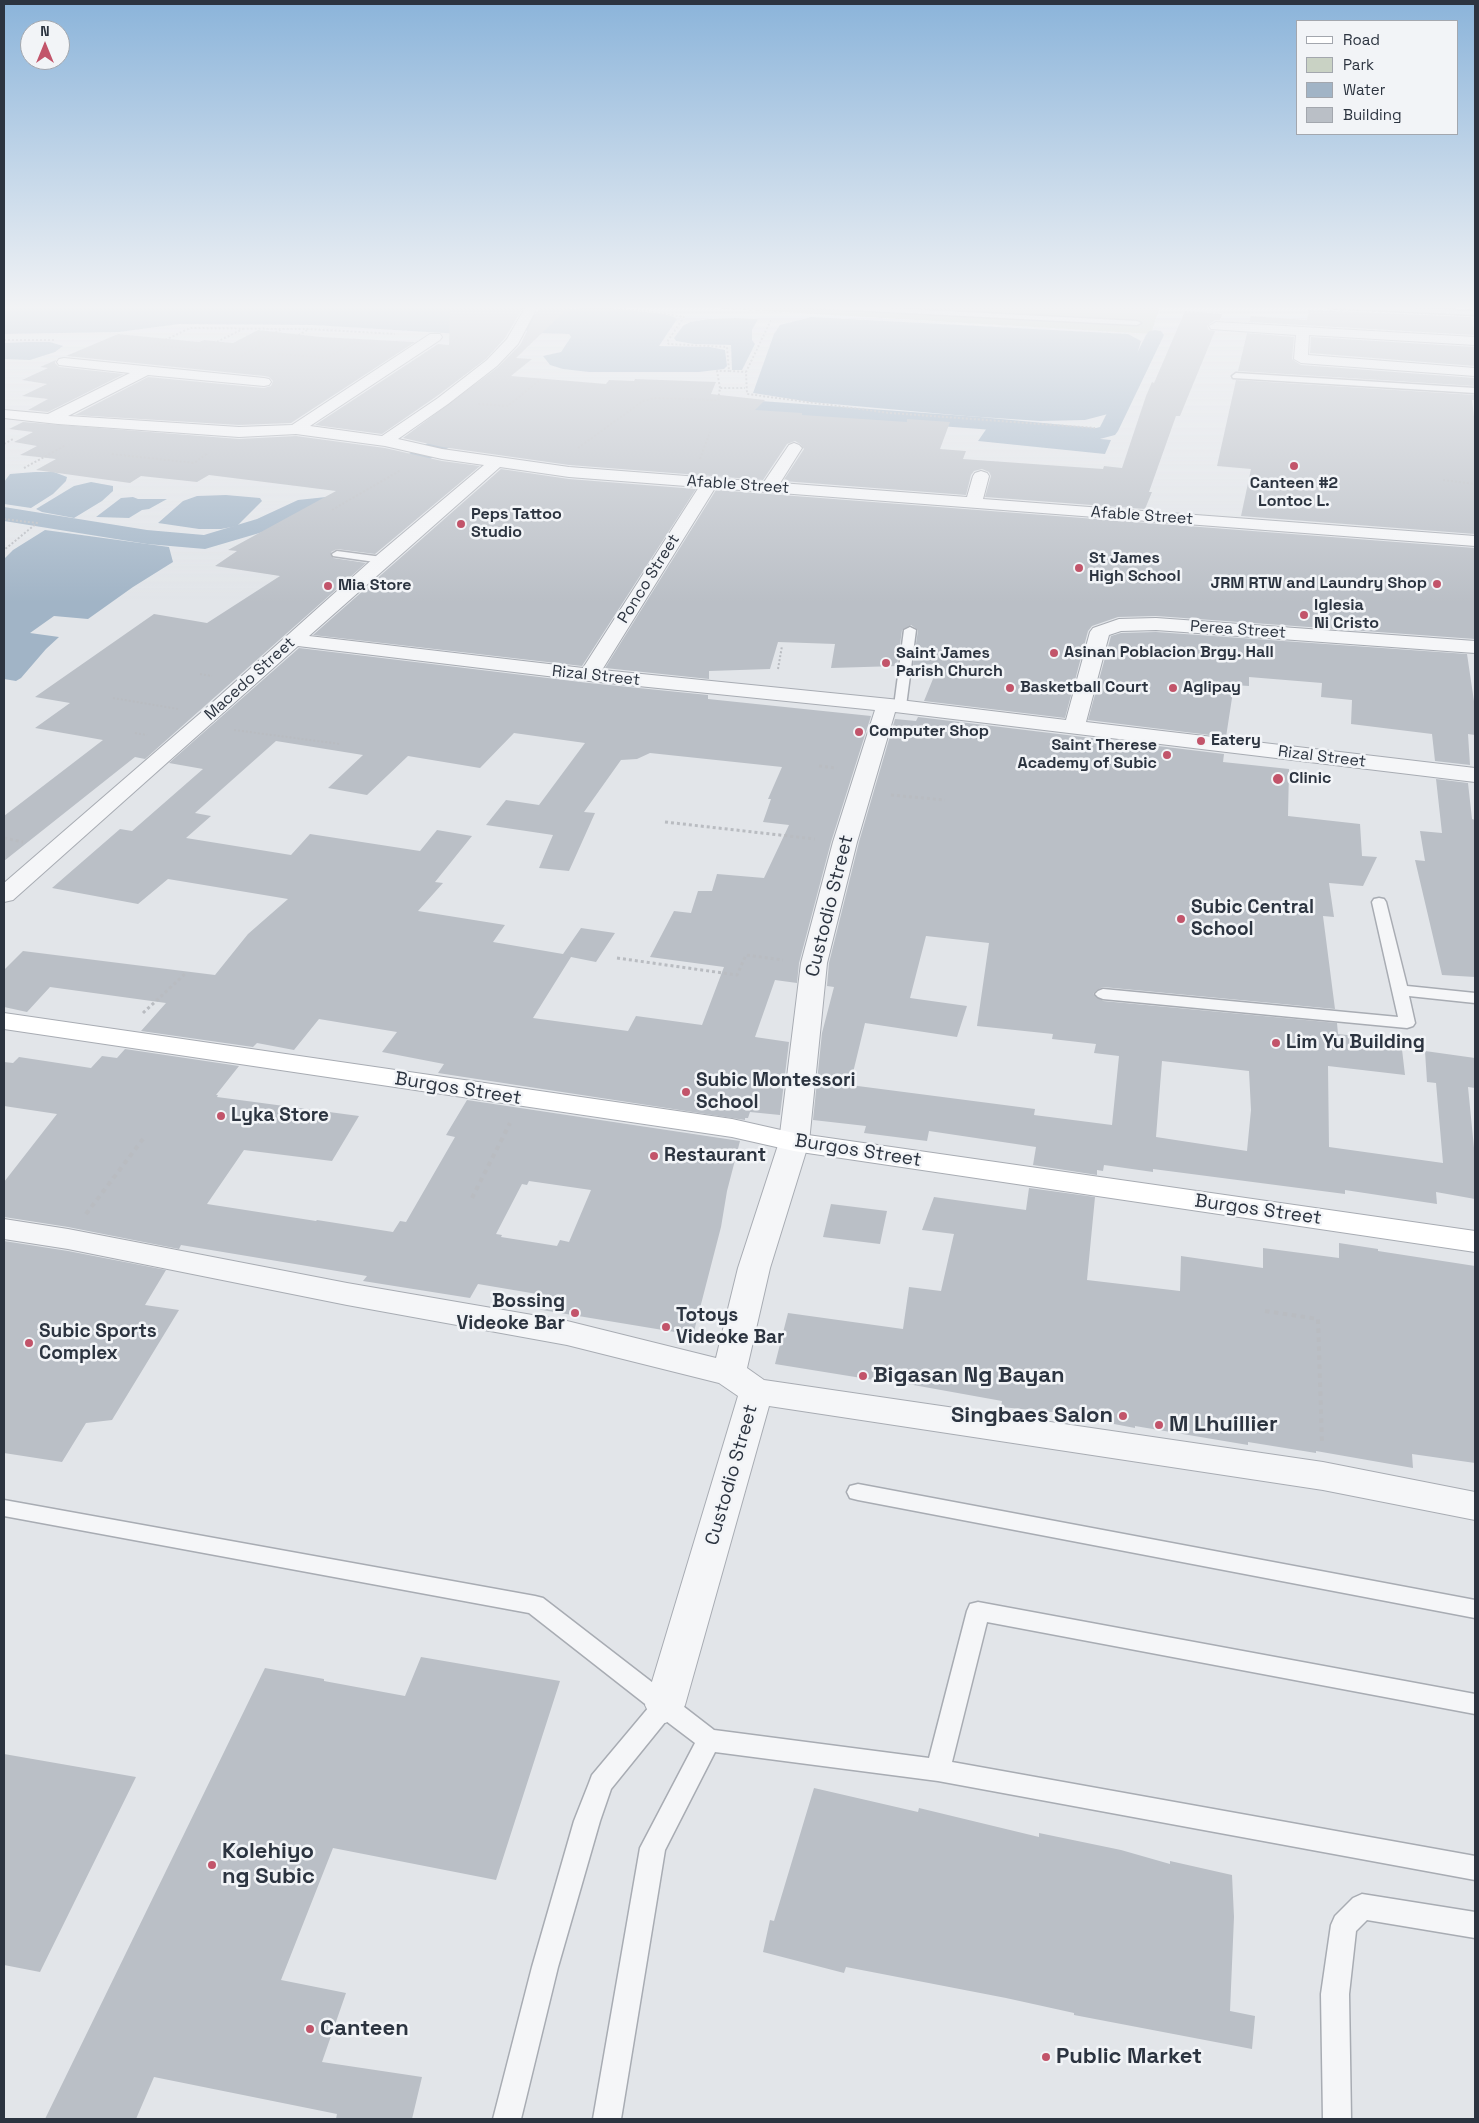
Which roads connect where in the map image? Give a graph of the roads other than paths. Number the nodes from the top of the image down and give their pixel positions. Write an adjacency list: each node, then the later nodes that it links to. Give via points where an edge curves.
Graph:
1 (78, 405): 5 (street)
2 (331, 405): 6 (street)
3 (437, 405): 7 (street)
4 (4, 414): 5 (street, Afable Street)
5 (51, 419): 6 (street, Afable Street, via 239,432)
6 (296, 429): 7 (street, Afable Street)
7 (385, 441): 9 (street, Afable Street)
8 (794, 448): 13 (street)
9 (495, 463): 12 (street, Afable Street); 18 (street, Macedo Street)
10 (981, 476): 15 (street)
11 (906, 479): 14 (street)
12 (710, 483): 13 (street, Afable Street); 22 (street, Ponco Street)
13 (769, 487): 14 (street, Afable Street)
14 (898, 497): 15 (street, Afable Street)
15 (974, 502): 16 (street, Afable Street)
16 (1475, 541)
17 (337, 554): 18 (lane)
18 (382, 560): 20 (street, Macedo Street)
19 (910, 630): 23 (lane)
20 (294, 640): 22 (street, Rizal Street); 26 (street, Macedo Street)
21 (1475, 647): 24 (street, Perea Street, via 1156,624 1119,625 1100,632)
22 (589, 675): 23 (street, Rizal Street)
23 (894, 706): 24 (street, Rizal Street); 32 (street, Custodio Street, via 860,792 814,963)
24 (1074, 727): 25 (street, Rizal Street)
25 (1475, 775)
26 (4, 895)
27 (1379, 902): 28 (lane)
28 (1400, 990): 29 (lane, via 1407,1023); 30 (lane)
29 (1103, 994)
30 (1475, 998)
31 (4, 1021): 32 (street, Burgos Street, via 732,1128)
32 (794, 1142): 34 (street, Burgos Street); 35 (street, Custodio Street, via 754,1268)
33 (4, 1229): 35 (street, via 567,1333)
34 (1475, 1242)
35 (743, 1382): 37 (street, via 1323,1476); 41 (street, Custodio Street)
36 (858, 1492): 39 (lane)
37 (1475, 1506)
38 (4, 1508): 41 (lane, via 535,1605)
39 (1475, 1609)
40 (1475, 1704): 43 (lane, via 978,1611)
41 (665, 1705): 42 (lane); 46 (lane, via 600,1783 544,1967)
42 (709, 1740): 43 (lane); 47 (lane, via 653,1848)
43 (938, 1770): 44 (lane)
44 (1475, 1868)
45 (1475, 1925): 48 (lane, via 1362,1907 1344,1925 1335,1994)
46 (507, 2119)
47 (607, 2119)
48 (1337, 2119)

